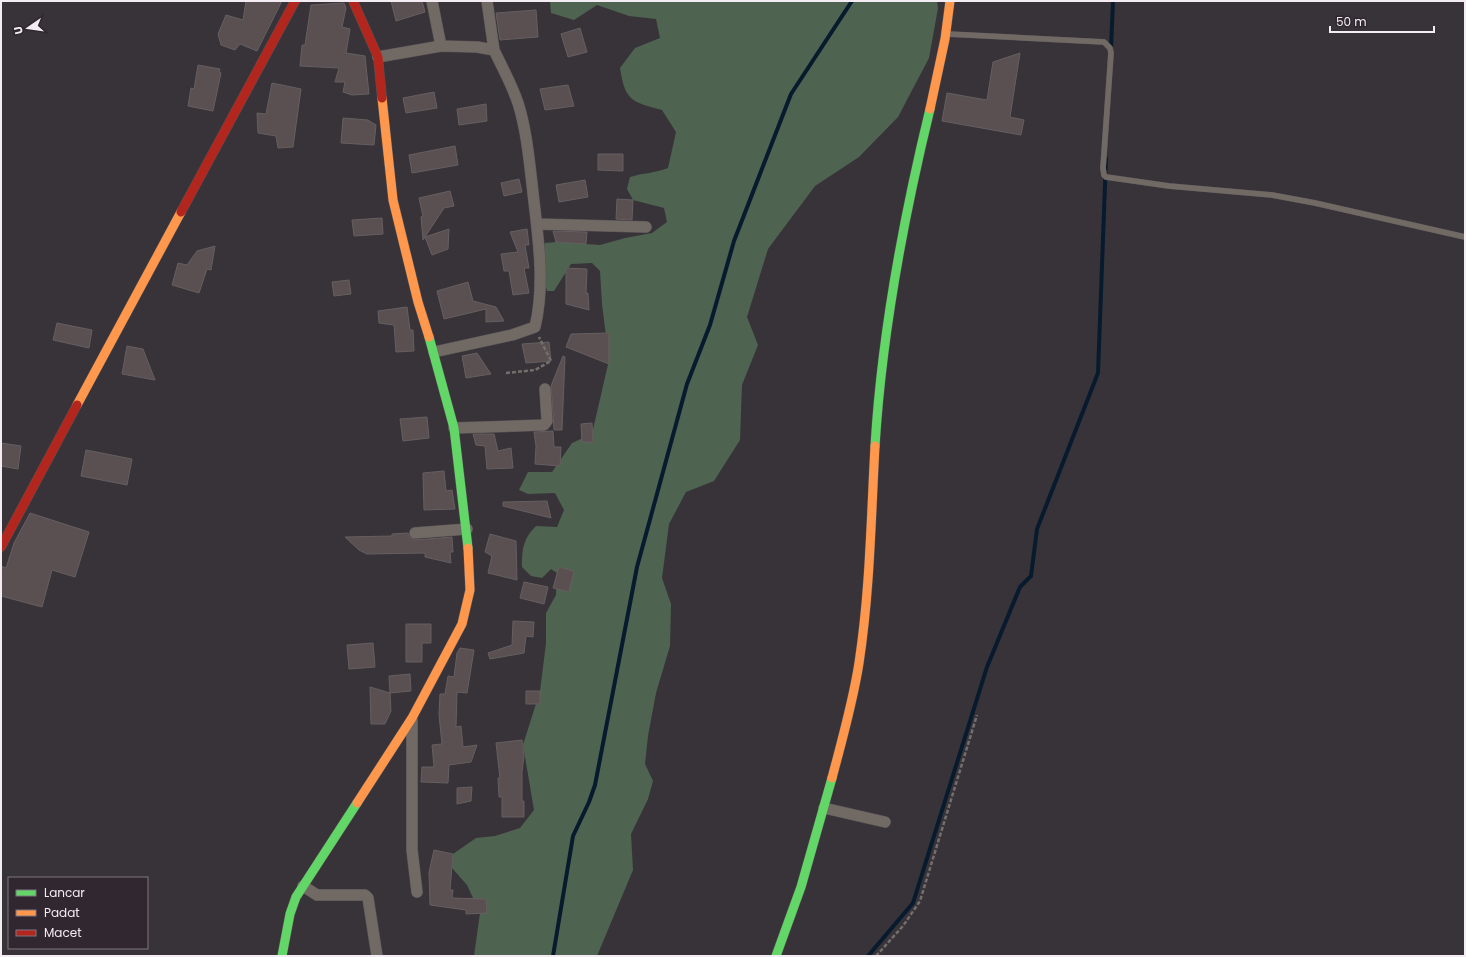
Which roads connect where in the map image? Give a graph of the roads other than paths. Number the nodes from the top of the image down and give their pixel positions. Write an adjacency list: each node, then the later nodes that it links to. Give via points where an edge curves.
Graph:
1 (295, 1): 18 (street)
2 (353, 1): 9 (street)
3 (432, 1): 7 (street)
4 (487, 1): 8 (street)
5 (950, 1): 6 (street)
6 (946, 34): 12 (lane, via 1108,44 1111,53 1103,168 1106,177 1169,186 1272,195); 20 (street, via 919,152 889,304 875,419 861,647 846,723)
7 (441, 46): 8 (street); 9 (street)
8 (494, 50): 10 (street, via 518,103)
9 (378, 57): 13 (street, via 394,200 418,302)
10 (537, 224): 11 (street); 13 (street, via 540,284 535,327 512,335)
11 (646, 227)
12 (1465, 237)
13 (434, 352): 15 (street)
14 (545, 389): 15 (street, via 547,421 544,426)
15 (454, 428): 16 (street)
16 (467, 529): 17 (street); 19 (street, via 470,590 462,624)
17 (415, 533)
18 (1, 547)
19 (412, 718): 22 (street); 23 (street, via 412,850)
20 (824, 808): 21 (street); 26 (street, via 790,923)
21 (885, 822)
22 (303, 886): 24 (street, via 296,896 290,914); 25 (street, via 317,895 365,895 368,898)
23 (417, 892)
24 (282, 956)
25 (377, 956)
26 (776, 956)

